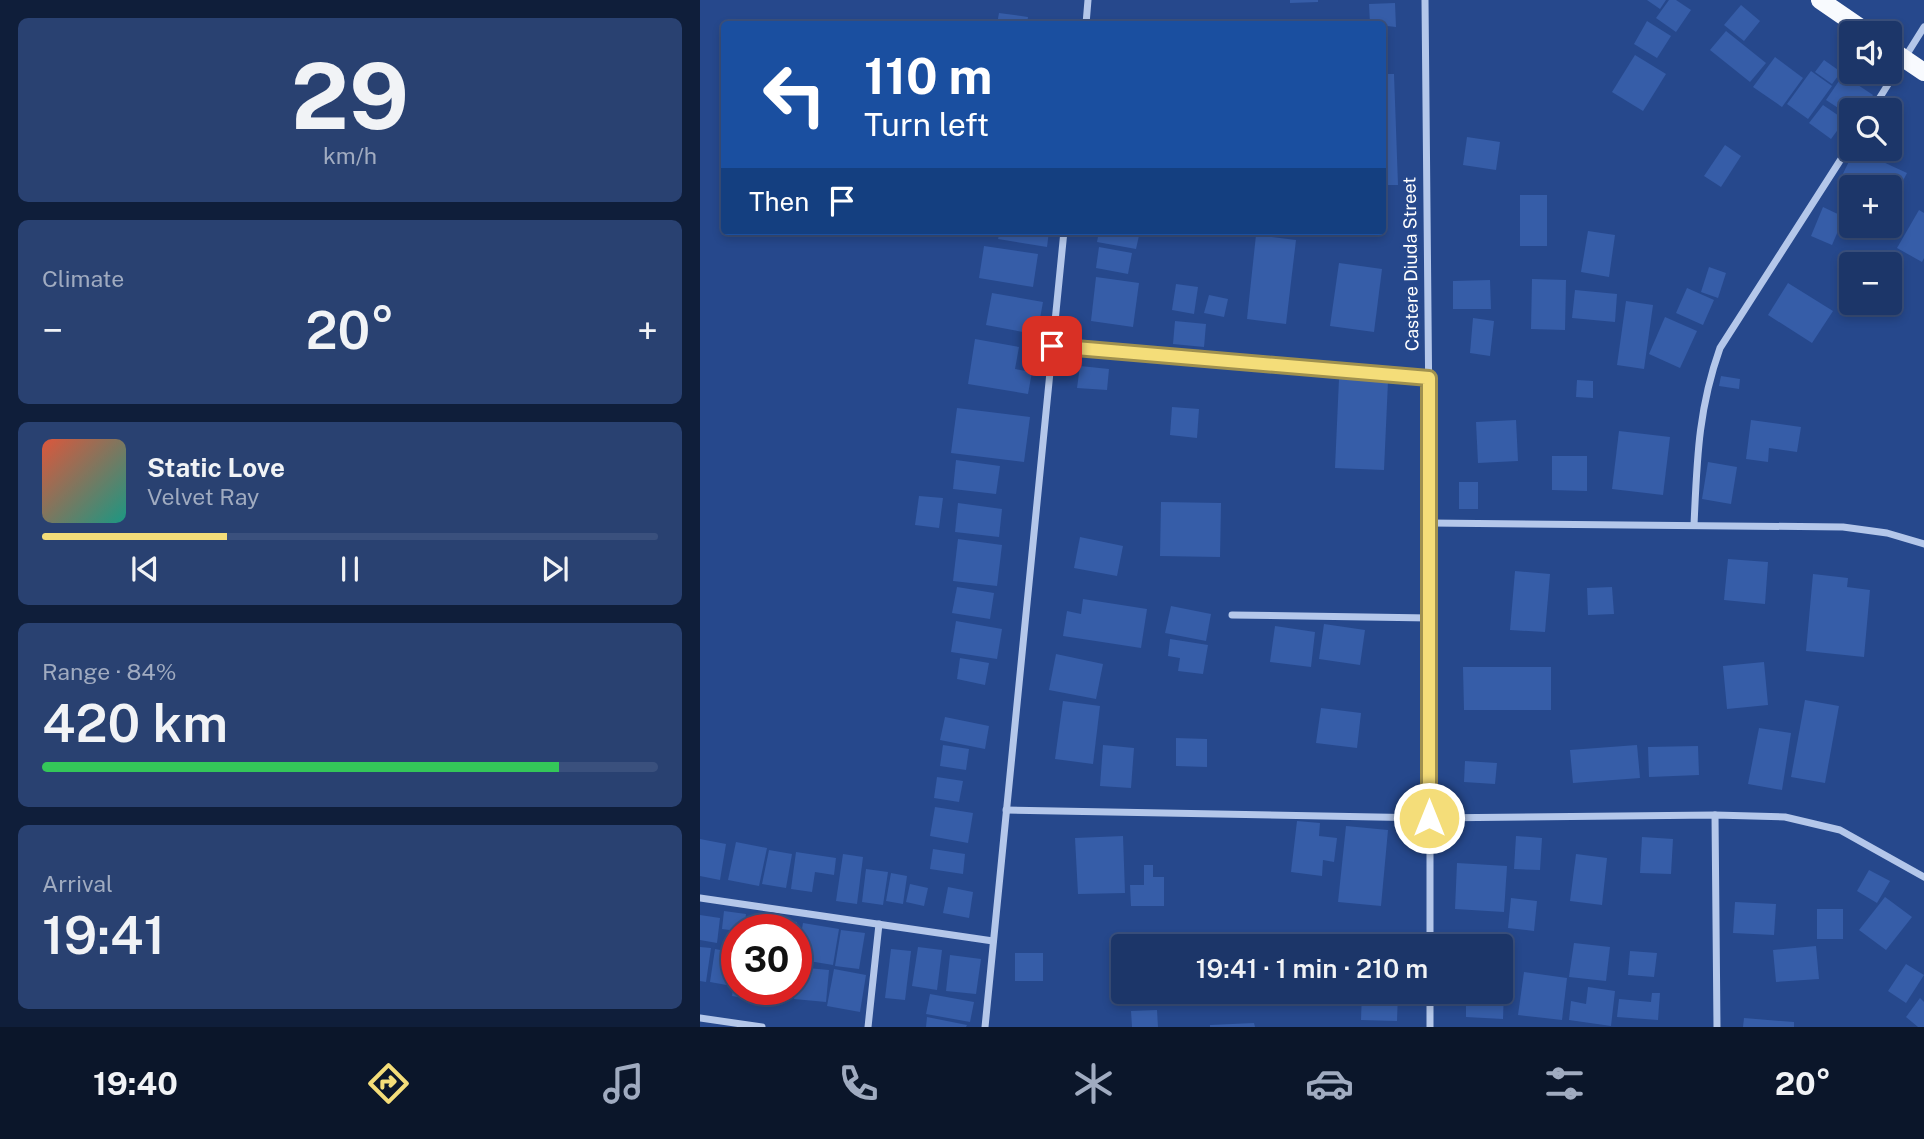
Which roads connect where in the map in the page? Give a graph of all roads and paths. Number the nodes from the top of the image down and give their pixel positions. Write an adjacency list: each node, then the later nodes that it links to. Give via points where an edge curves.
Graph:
1 (1088, 0): 4 (street)
2 (1425, 0): 13 (street, Castere Diuda Street)
3 (1820, 0): 5 (main road)
4 (1086, 21)
5 (1851, 21)
6 (1924, 27): 7 (street)
7 (1902, 49)
8 (1902, 57): 9 (main road)
9 (1924, 72)
10 (1840, 161): 15 (street, via 1720,348 1702,411)
11 (1064, 235): 12 (street)
12 (1052, 346): 13 (street); 19 (street)
13 (1429, 378): 14 (street, Castere Diuda Street)
14 (1430, 523): 15 (street); 18 (street, Castere Diuda Street)
15 (1694, 525): 16 (street, via 1843,527)
16 (1924, 544)
17 (1232, 615): 18 (street)
18 (1430, 618): 21 (street, Castere Diuda Street)
19 (1006, 810): 21 (street); 26 (street)
20 (1715, 815): 21 (street); 22 (street, via 1785,817 1840,830); 34 (street)
21 (1429, 818): 25 (street, Castere Diuda Street)
22 (1924, 877)
23 (700, 898): 24 (street)
24 (879, 924): 26 (street); 31 (street)
25 (1430, 934)
26 (993, 941): 32 (street)
27 (1430, 1004): 33 (street)
28 (700, 1018): 29 (street)
29 (755, 1027): 30 (street)
30 (762, 1027)
31 (868, 1027)
32 (985, 1027)
33 (1430, 1027)
34 (1717, 1027)

